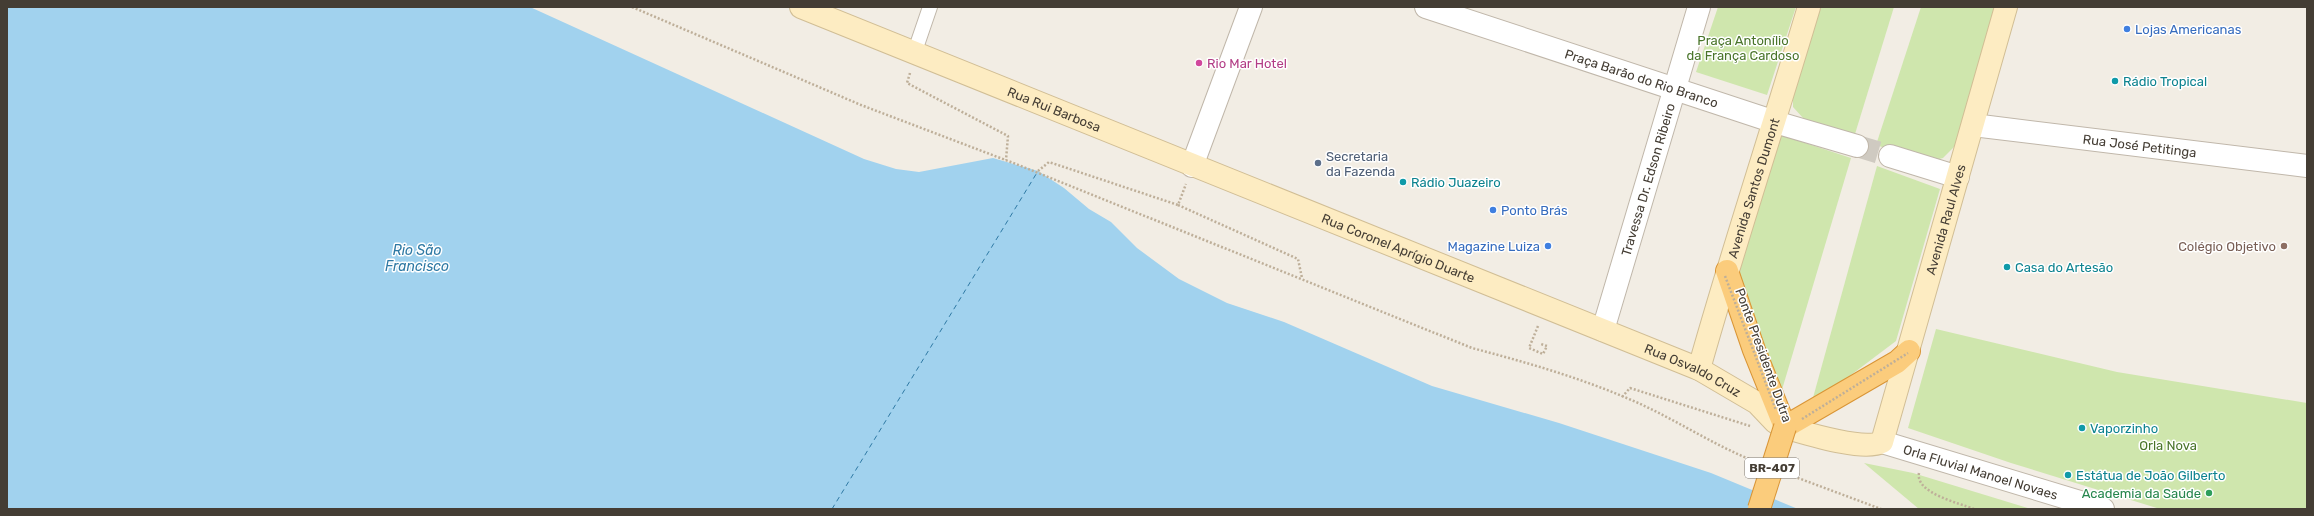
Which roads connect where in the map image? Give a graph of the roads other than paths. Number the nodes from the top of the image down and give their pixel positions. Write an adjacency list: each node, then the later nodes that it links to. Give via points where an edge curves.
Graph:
1 (801, 7): 8 (main road, Rua Rui Barbosa)
2 (930, 7): 8 (street)
3 (1251, 7): 14 (street)
4 (1426, 7): 9 (street, Praça Barão do Rio Branco)
5 (1698, 7): 9 (street, Travessa Dr. Edson Ribeiro)
6 (1808, 7): 10 (main road, Avenida Santos Dumont)
7 (2006, 7): 11 (main road, Avenida Raul Alves)
8 (916, 49): 14 (main road, Rua Rui Barbosa)
9 (1673, 88): 10 (street, Praça Barão do Rio Branco); 18 (street, Travessa Dr. Edson Ribeiro)
10 (1775, 122): 12 (street, Praça Barão do Rio Branco); 17 (main road, Avenida Santos Dumont)
11 (1973, 124): 15 (street, Rua José Petitinga); 16 (main road, Avenida Raul Alves)
12 (1857, 146)
13 (1890, 156): 16 (street)
14 (1192, 166): 18 (main road, Rua Coronel Aprígio Duarte)
15 (2307, 166)
16 (1958, 177): 19 (main road, Avenida Raul Alves)
17 (1726, 274): 20 (main road, Avenida Santos Dumont); 21 (highway, bridge)
18 (1603, 330): 20 (main road, Rua Osvaldo Cruz)
19 (1905, 355): 21 (highway, bridge); 22 (main road, Avenida Raul Alves)
20 (1699, 369): 21 (main road, Rua Osvaldo Cruz, via 1757,404)
21 (1777, 426): 22 (main road, Rua Osvaldo Cruz, via 1866,445 1876,445); 23 (highway, BR-407, bridge)
22 (1884, 437): 24 (street, Orla Fluvial Manoel Novaes, via 1939,459)
23 (1759, 509)
24 (2103, 509)

